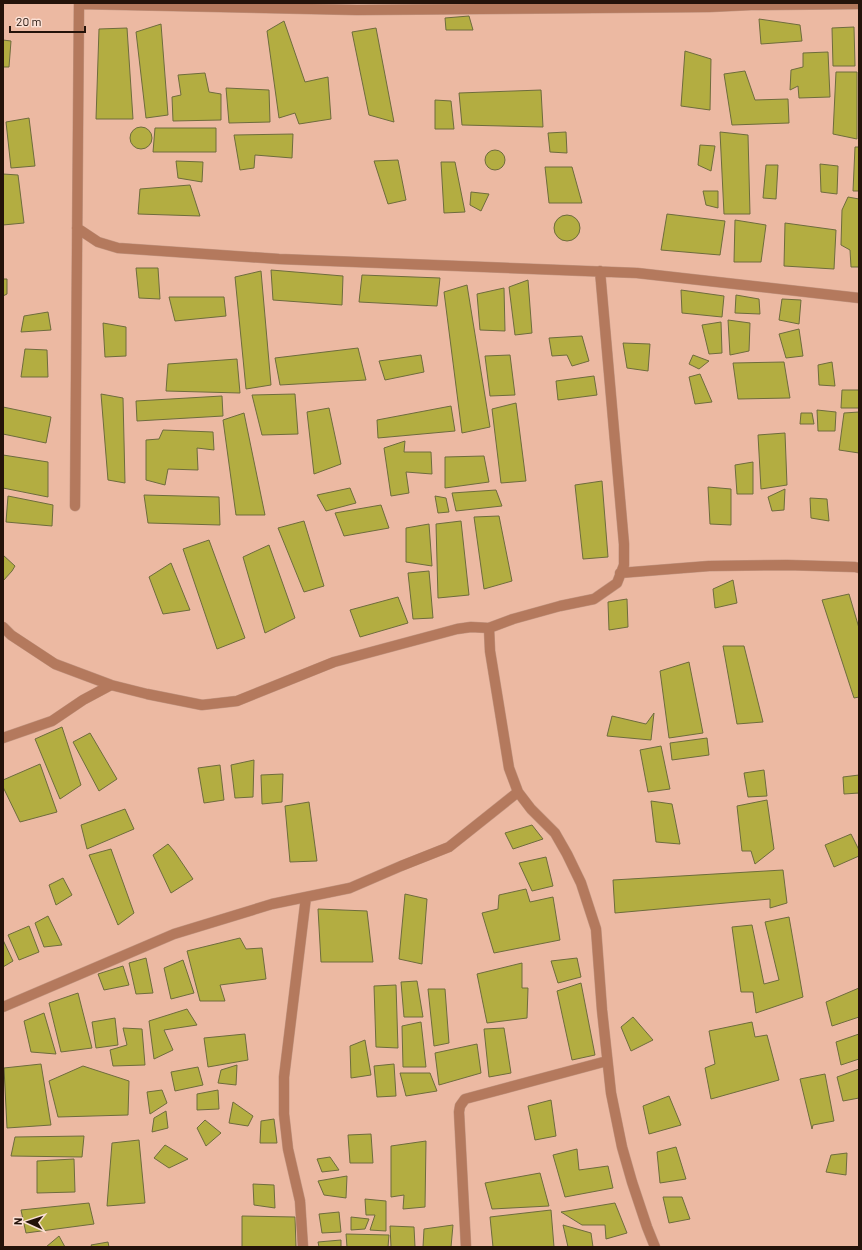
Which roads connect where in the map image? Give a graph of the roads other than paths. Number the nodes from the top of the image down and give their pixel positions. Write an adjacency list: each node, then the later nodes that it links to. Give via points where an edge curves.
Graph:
1 (79, 3): 4 (street); 5 (street)
2 (751, 4): 3 (street); 4 (street, via 709,7)
3 (859, 4)
4 (357, 6)
5 (77, 228): 6 (street, via 98,242 118,248 279,259); 8 (street)
6 (600, 271): 7 (street); 10 (street, via 624,544 624,565)
7 (859, 298)
8 (75, 506)
9 (859, 568): 10 (street, via 787,565 709,566)
10 (620, 573): 12 (street, via 616,583 594,599 560,606)
11 (3, 627): 13 (street, via 55,664)
12 (489, 628): 13 (street, via 457,629 334,662 237,701 202,704); 15 (street, via 490,651 509,768)
13 (111, 685): 14 (street, via 52,721)
14 (3, 738)
15 (518, 792): 16 (street, via 449,847 350,888); 18 (street, via 554,833 567,854 596,929)
16 (306, 897): 17 (street, via 272,904 174,934); 19 (street, via 284,1077 288,1149 300,1200)
17 (3, 1007)
18 (607, 1061): 20 (street, via 465,1099 459,1112); 21 (street, via 610,1093 622,1147)
19 (303, 1247)
20 (466, 1247)
21 (655, 1247)

